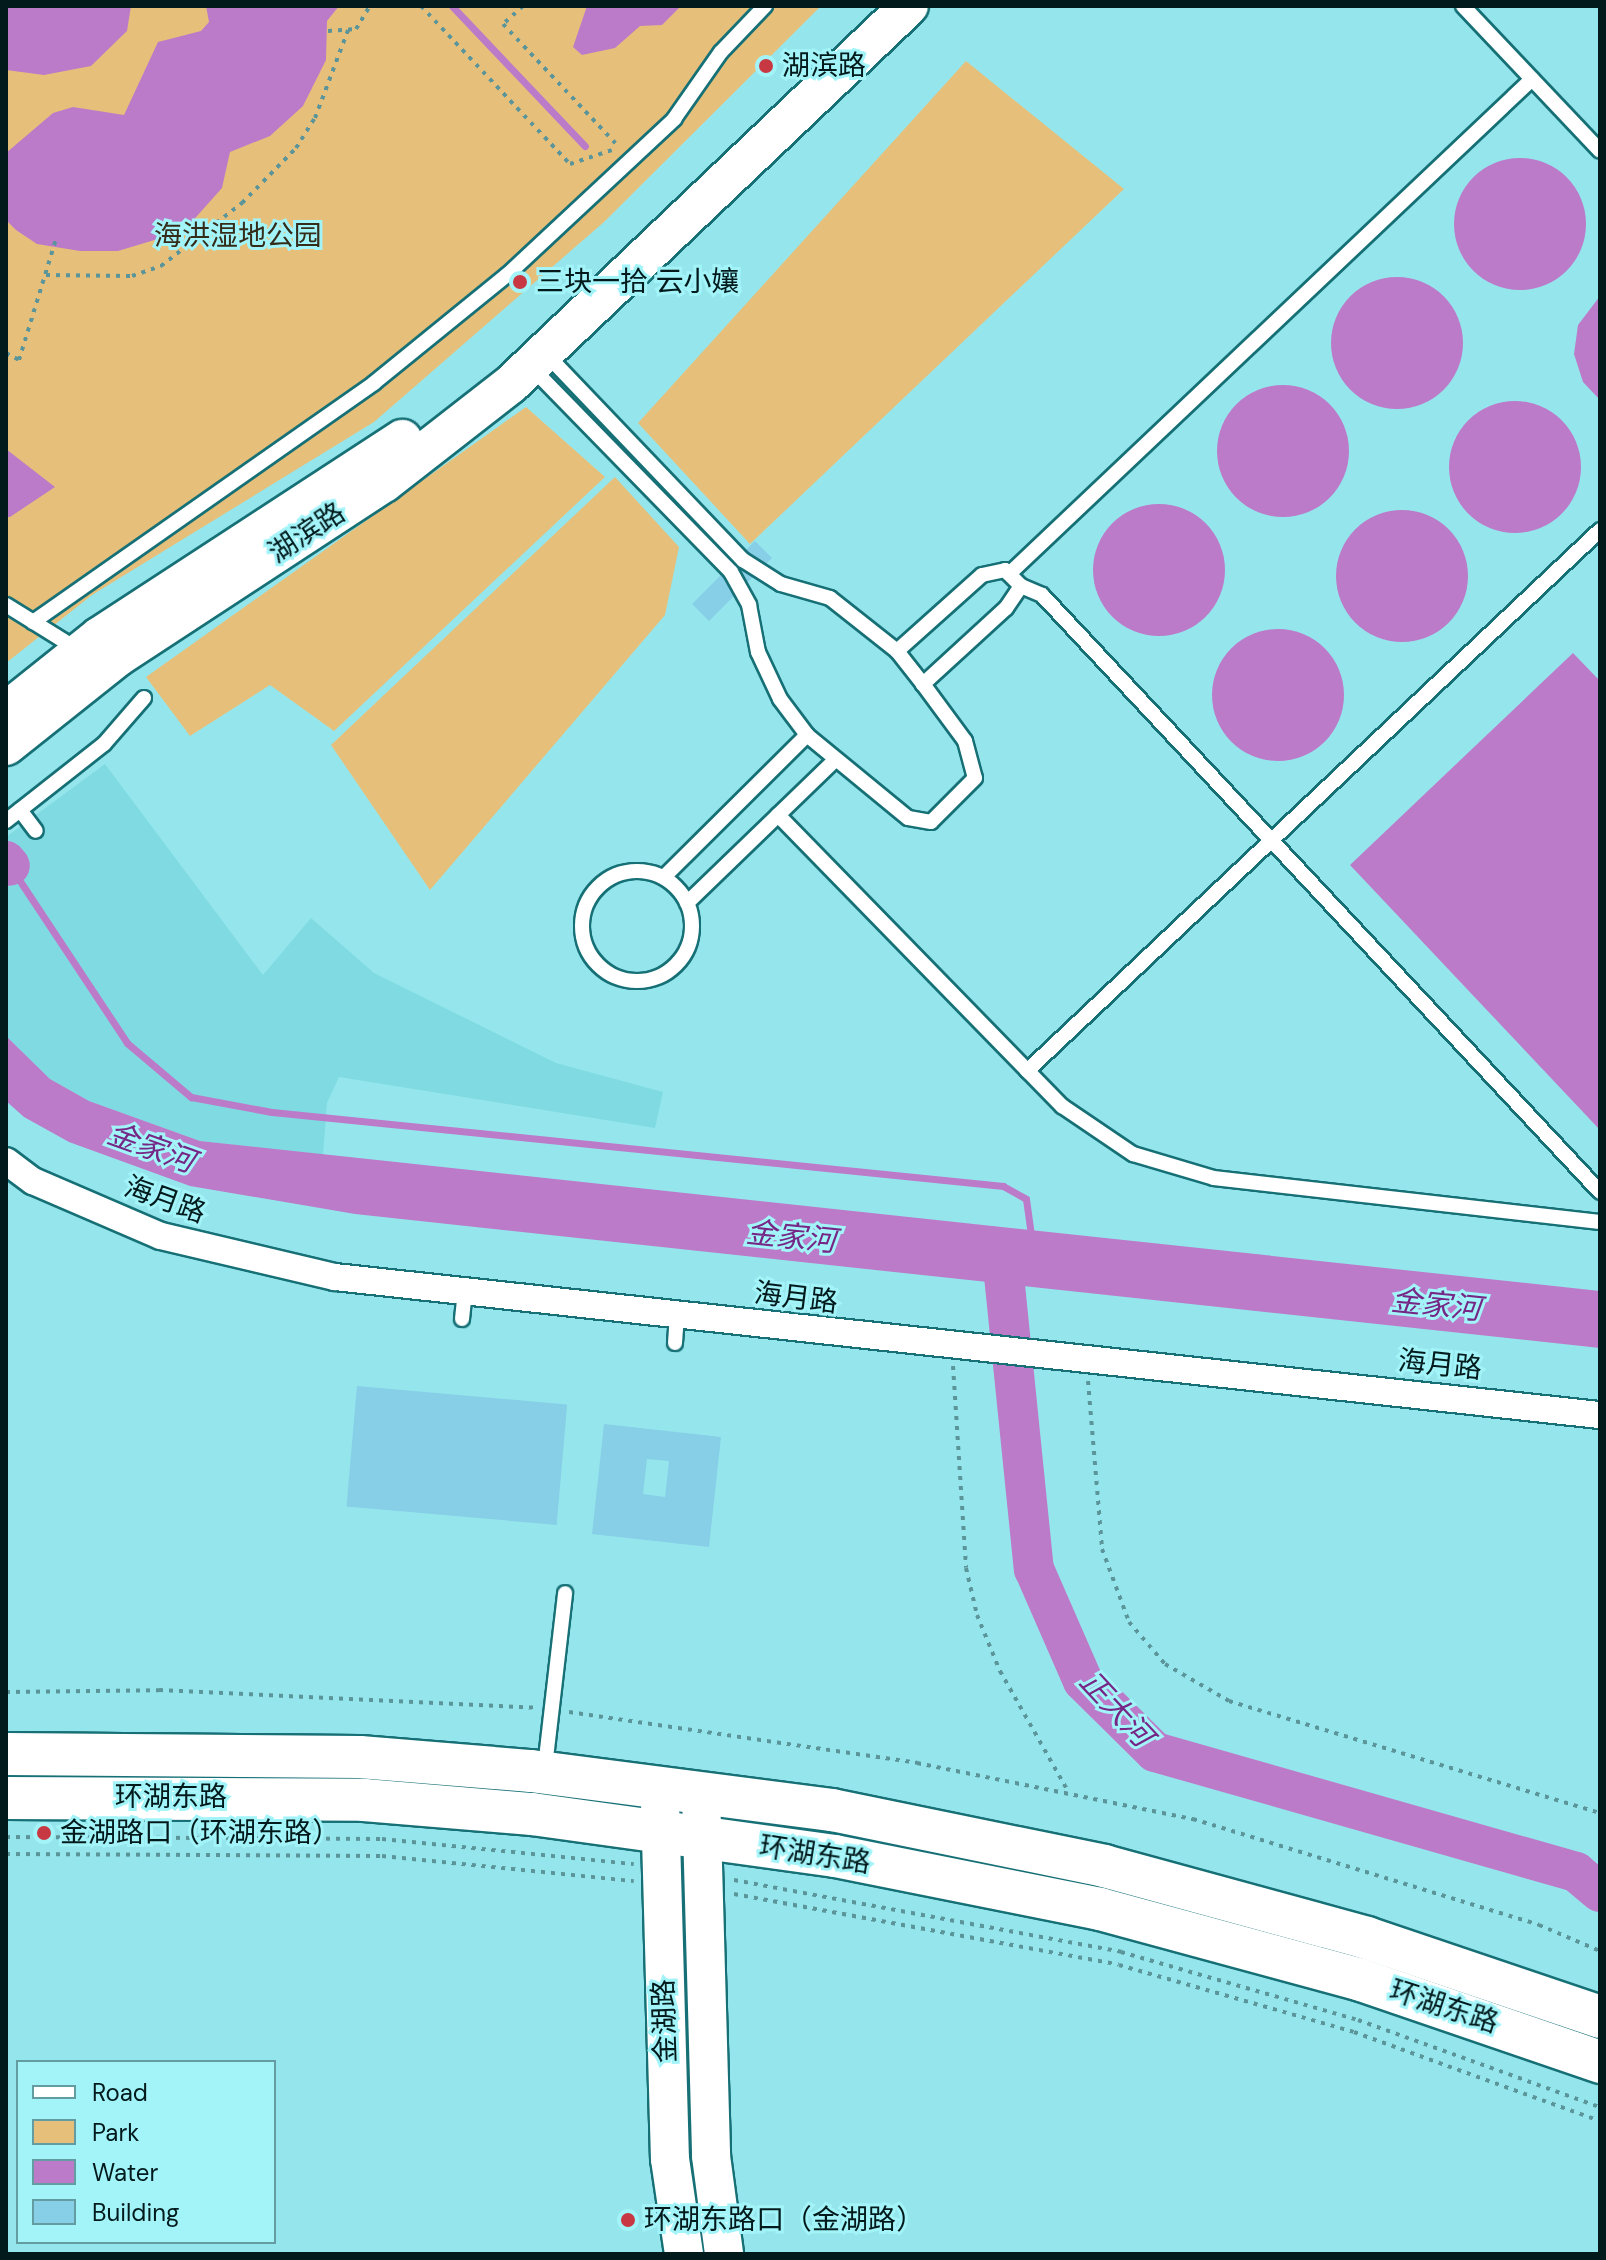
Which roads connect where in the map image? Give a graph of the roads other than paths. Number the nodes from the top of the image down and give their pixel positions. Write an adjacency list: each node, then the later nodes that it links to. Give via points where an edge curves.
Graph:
1 (765, 6): 12 (lane, via 721,52 695,97 507,275 374,383)
2 (876, 6): 13 (main road, 湖滨路, via 533,336 406,436)
3 (909, 6): 7 (main road, 湖滨路)
4 (1463, 6): 5 (lane)
5 (1532, 79): 6 (lane); 9 (lane)
6 (1600, 151)
7 (538, 360): 14 (lane, via 743,560 781,584 830,598); 17 (main road, 湖滨路, via 384,483); 18 (lane, via 731,572 749,605 769,675)
8 (1600, 530): 23 (lane)
9 (1009, 574): 10 (lane); 14 (lane, via 982,575)
10 (1021, 586): 15 (lane, via 1006,608); 23 (lane, via 1042,595)
11 (6, 605): 12 (lane)
12 (33, 622): 13 (lane)
13 (80, 651): 17 (main road, 湖滨路)
14 (897, 651): 15 (lane)
15 (923, 684): 19 (lane, via 965,741 975,778 931,822 908,818)
16 (144, 698): 20 (lane, via 104,744)
17 (8, 733)
18 (807, 735): 19 (lane); 24 (lane)
19 (835, 760): 21 (lane)
20 (14, 815): 22 (lane)
21 (778, 815): 25 (lane); 26 (lane)
22 (36, 831)
23 (1271, 841): 26 (lane); 28 (lane)
24 (664, 877): 25 (lane); 25 (lane, via 628,871 596,889 582,923 593,958 622,979 657,977 687,946)
25 (687, 903)
26 (1027, 1071): 29 (lane, via 1097,1132 1169,1168)
27 (6, 1161): 30 (street, 海月路, via 33,1181 109,1214 231,1257)
28 (1600, 1192)
29 (1600, 1222)
30 (465, 1292): 31 (street, 海月路); 32 (lane)
31 (677, 1316): 33 (lane); 34 (street, 海月路)
32 (462, 1319)
33 (675, 1343)
34 (1600, 1415)
35 (565, 1593): 39 (lane)
36 (6, 1754): 39 (main road, 环湖东路, via 360,1757)
37 (660, 1787): 38 (main road, 环湖东路); 39 (main road, 环湖东路); 41 (main road, 金湖路)
38 (701, 1793): 42 (main road, 金湖路); 43 (main road, 环湖东路, via 832,1810 1104,1866 1367,1938)
39 (542, 1794): 40 (main road, 环湖东路, via 364,1800); 41 (main road, 环湖东路)
40 (6, 1798)
41 (660, 1861): 42 (main road, 环湖东路); 45 (main road, 金湖路, via 670,2159)
42 (703, 1867): 44 (main road, 环湖东路, via 835,1856 1100,1909 1361,1980); 46 (main road, 金湖路, via 711,2156)
43 (1600, 2017)
44 (1600, 2062)
45 (684, 2254)
46 (724, 2254)

